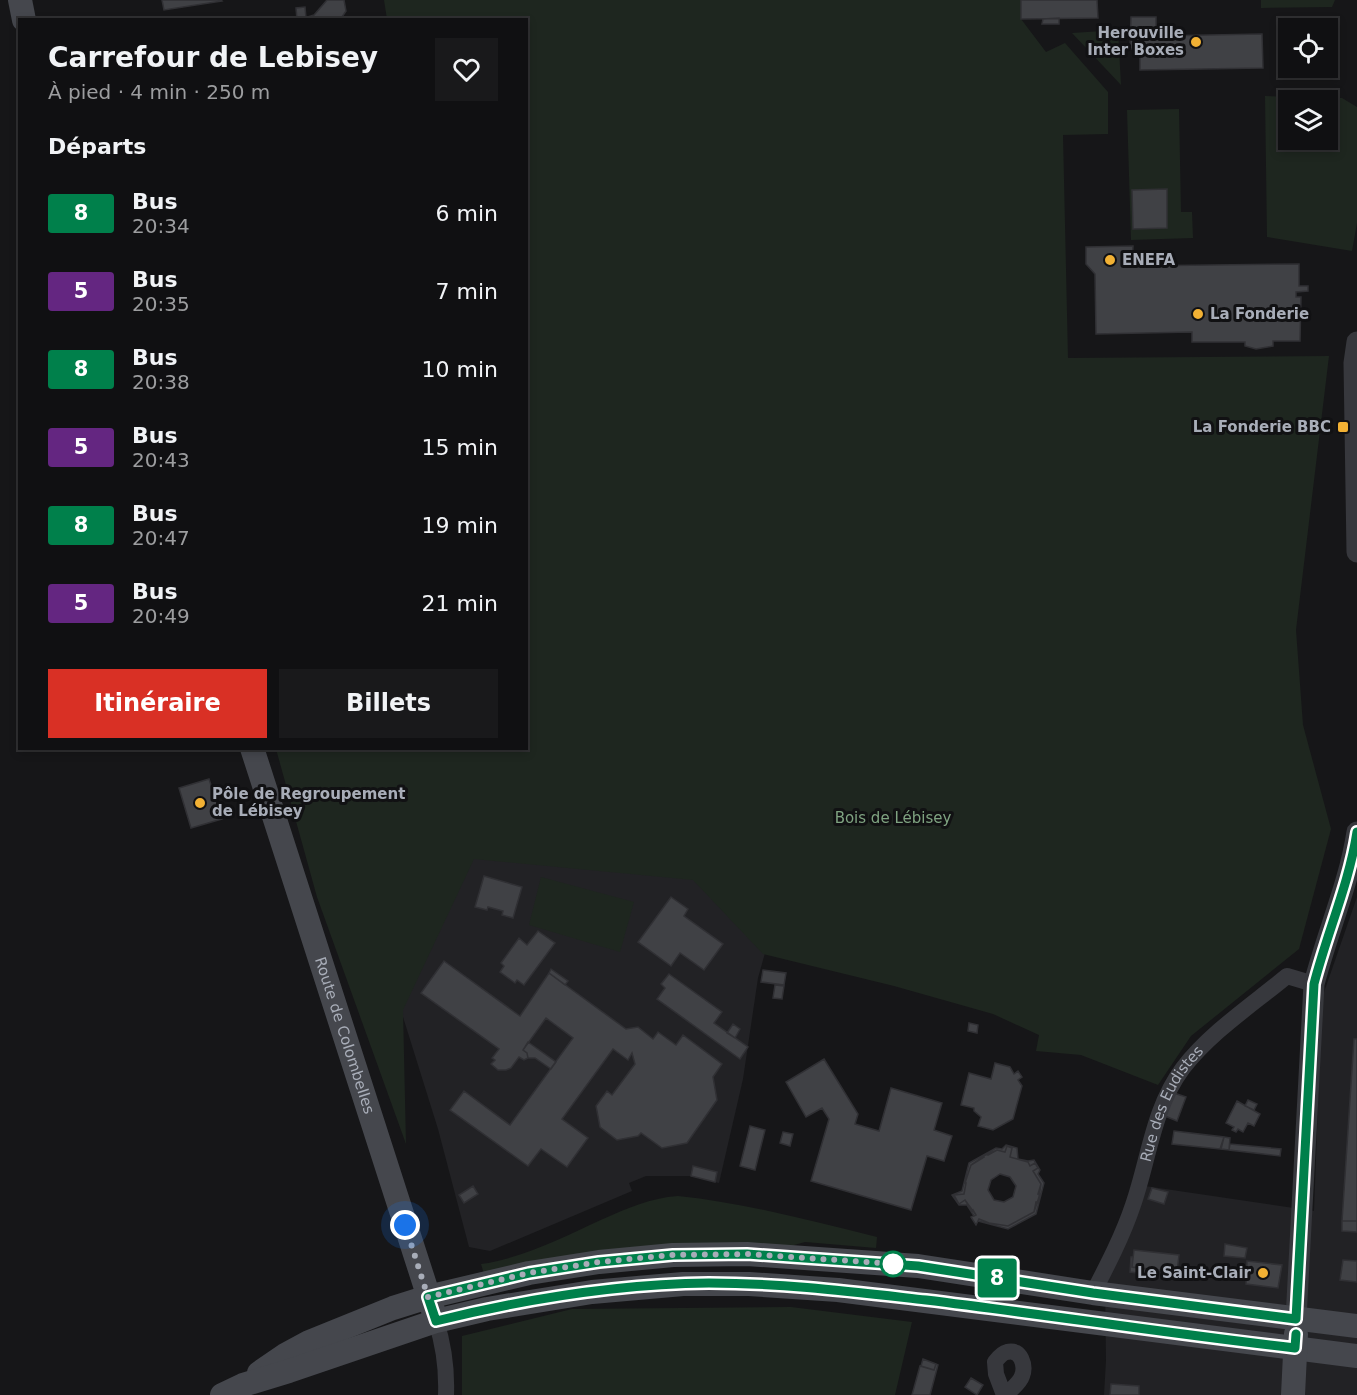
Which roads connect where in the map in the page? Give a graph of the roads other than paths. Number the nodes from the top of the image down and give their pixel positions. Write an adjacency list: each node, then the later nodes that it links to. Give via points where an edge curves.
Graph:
1 (20, 0): 3 (main road)
2 (34, 0): 4 (main road)
3 (24, 18)
4 (37, 18)
5 (1357, 342): 6 (street)
6 (1357, 552)
7 (253, 750): 11 (main road, Route de Colombelles)
8 (1357, 832): 9 (street, via 1348,876)
9 (1314, 984): 10 (street, Rue des Eudistes, via 1287,976 1203,1045 1182,1069 1161,1104 1121,1236); 12 (street)
10 (1093, 1293): 11 (main road, via 918,1266 747,1254 599,1262 529,1273); 12 (main road)
11 (428, 1297): 13 (main road, Route de Colombelles); 17 (main road, via 309,1342)
12 (1296, 1319): 14 (main road); 15 (main road)
13 (436, 1321): 15 (main road, via 592,1292 674,1284 749,1284 849,1291); 17 (main road); 18 (street, via 446,1365)
14 (1357, 1326)
15 (1295, 1348): 16 (main road); 19 (main road)
16 (1357, 1356)
17 (232, 1390)
18 (446, 1395)
19 (1293, 1395)

